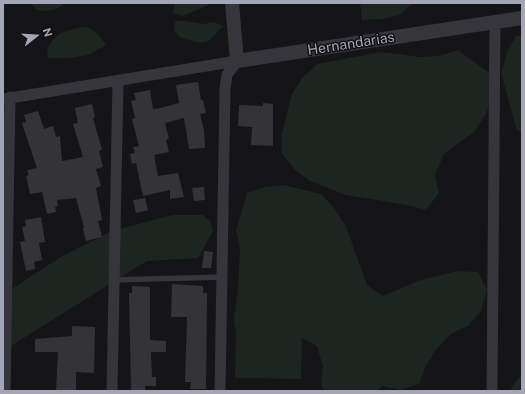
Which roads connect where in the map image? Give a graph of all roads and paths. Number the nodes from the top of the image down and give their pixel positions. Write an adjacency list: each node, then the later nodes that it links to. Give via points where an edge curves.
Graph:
1 (232, 3): 4 (street)
2 (522, 18): 3 (street, Hernandarias)
3 (495, 22): 4 (street, Hernandarias); 12 (street)
4 (237, 61): 5 (street); 7 (street, via 228,74 225,89)
5 (118, 80): 6 (street); 8 (street)
6 (7, 98): 9 (street)
7 (222, 277): 8 (lane); 11 (street)
8 (114, 280): 10 (street)
9 (5, 391)
10 (112, 391)
11 (220, 391)
12 (492, 391)

